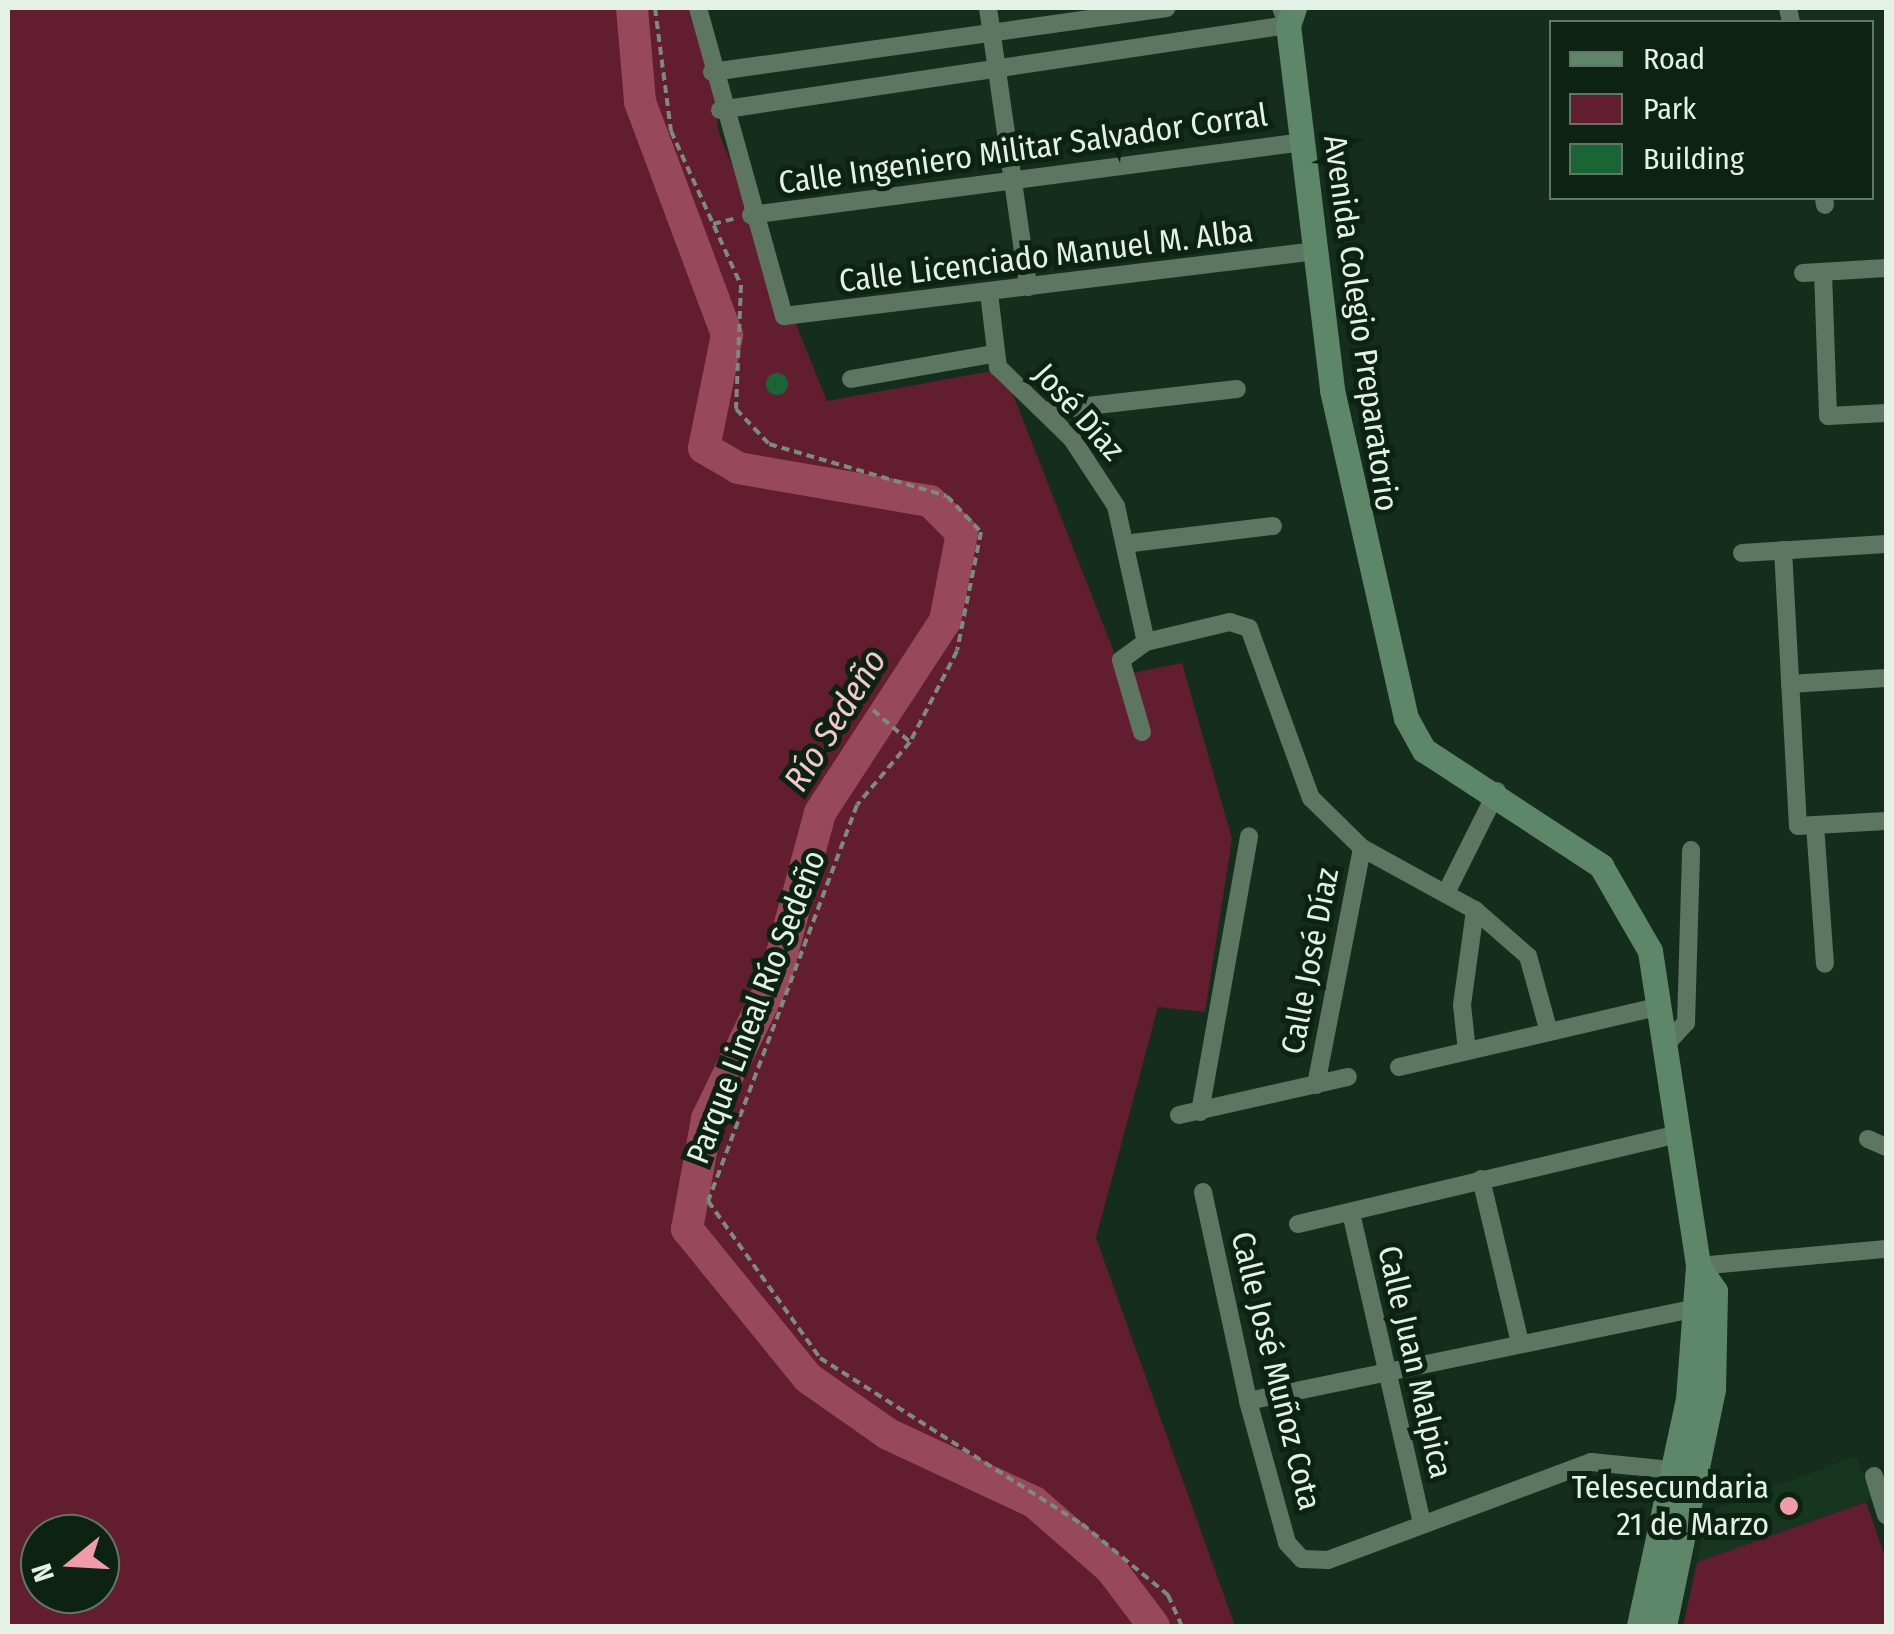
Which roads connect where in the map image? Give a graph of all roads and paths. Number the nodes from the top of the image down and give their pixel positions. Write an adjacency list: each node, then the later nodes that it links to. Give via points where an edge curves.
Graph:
1 (655, 8): 13 (path, Parque Lineal Río Sedeño, via 671,132)
2 (698, 8): 8 (street)
3 (988, 8): 6 (street)
4 (1168, 8): 6 (street)
5 (1288, 13): 7 (street); 10 (street, Avenida Colegio Preparatorio)
6 (992, 35): 7 (street); 8 (street)
7 (997, 68): 9 (street); 11 (street)
8 (712, 72): 9 (street)
9 (720, 110): 12 (street)
10 (1302, 142): 11 (street, Calle Ingeniero Militar Salvador Corral); 14 (street, Avenida Colegio Preparatorio)
11 (1013, 180): 12 (street, Calle Ingeniero Militar Salvador Corral); 18 (street)
12 (751, 216): 13 (path); 19 (street, Calle Licenciado Manuel M. Alba, via 784,316)
13 (713, 224): 35 (path, Parque Lineal Río Sedeño, via 741,285 736,409 770,444 947,496 981,532 956,651)
14 (1316, 252): 18 (street, Calle Licenciado Manuel M. Alba); 36 (street, Avenida Colegio Preparatorio, via 1343,458 1406,718 1424,750)
15 (1886, 268): 16 (street)
16 (1823, 272): 17 (street); 24 (street, via 1828,416)
17 (1802, 273)
18 (1028, 287): 19 (street, Calle Licenciado Manuel M. Alba)
19 (989, 294): 20 (street, José Díaz)
20 (994, 354): 21 (street); 23 (street, José Díaz)
21 (850, 379)
22 (1237, 390): 23 (street)
23 (1044, 411): 26 (street, José Díaz, via 1104,485)
24 (1886, 414)
25 (1273, 526): 26 (street)
26 (1132, 543): 30 (street, José Díaz)
27 (1886, 544): 28 (street)
28 (1783, 550): 29 (street); 32 (street)
29 (1742, 554)
30 (1146, 642): 34 (street, via 1121,660); 40 (street, Calle José Díaz, via 1230,622 1249,628 1295,771)
31 (1886, 678): 32 (street)
32 (1790, 684): 38 (street)
33 (873, 710): 35 (path)
34 (1142, 732)
35 (910, 742): 72 (path, Parque Lineal Río Sedeño, via 857,805 708,1201 820,1358 1082,1524 1168,1595)
36 (1497, 791): 42 (street); 45 (street, Avenida Colegio Preparatorio, via 1623,892)
37 (1886, 821): 38 (street)
38 (1807, 826): 44 (street)
39 (1249, 836): 52 (street)
40 (1362, 848): 42 (street, Calle José Díaz); 51 (street, Calle José Díaz)
41 (1691, 850): 47 (street, via 1686,1023)
42 (1446, 893): 43 (street, Calle José Díaz)
43 (1475, 910): 46 (street, Calle José Díaz, via 1536,967); 48 (street, via 1462,1004)
44 (1824, 964)
45 (1661, 1006): 46 (street); 47 (street, Avenida Colegio Preparatorio)
46 (1549, 1032): 48 (street)
47 (1668, 1042): 54 (street, Avenida Colegio Preparatorio)
48 (1467, 1051): 49 (street)
49 (1398, 1068)
50 (1348, 1078): 51 (street)
51 (1316, 1086): 52 (street)
52 (1200, 1112): 53 (street)
53 (1179, 1116)
54 (1680, 1134): 57 (street); 62 (street, Avenida Colegio Preparatorio)
55 (1868, 1139): 56 (street)
56 (1886, 1147)
57 (1481, 1179): 59 (street); 64 (street)
58 (1203, 1192): 67 (street, Calle José Muñoz Cota)
59 (1351, 1212): 60 (street); 65 (street, Calle Juan Malpica)
60 (1298, 1224)
61 (1886, 1250): 62 (street)
62 (1698, 1266): 63 (street); 66 (street, via 1715,1291)
63 (1693, 1310): 64 (street); 66 (street)
64 (1519, 1338): 65 (street)
65 (1382, 1370): 67 (street); 71 (street, Calle Juan Malpica)
66 (1702, 1388): 68 (street); 73 (street)
67 (1248, 1401): 71 (street, Calle José Muñoz Cota, via 1287,1542 1302,1559 1328,1560)
68 (1672, 1470): 71 (street, via 1591,1462); 73 (street)
69 (1874, 1476): 70 (street)
70 (1886, 1514)
71 (1422, 1524)
72 (1182, 1626)
73 (1645, 1626)

